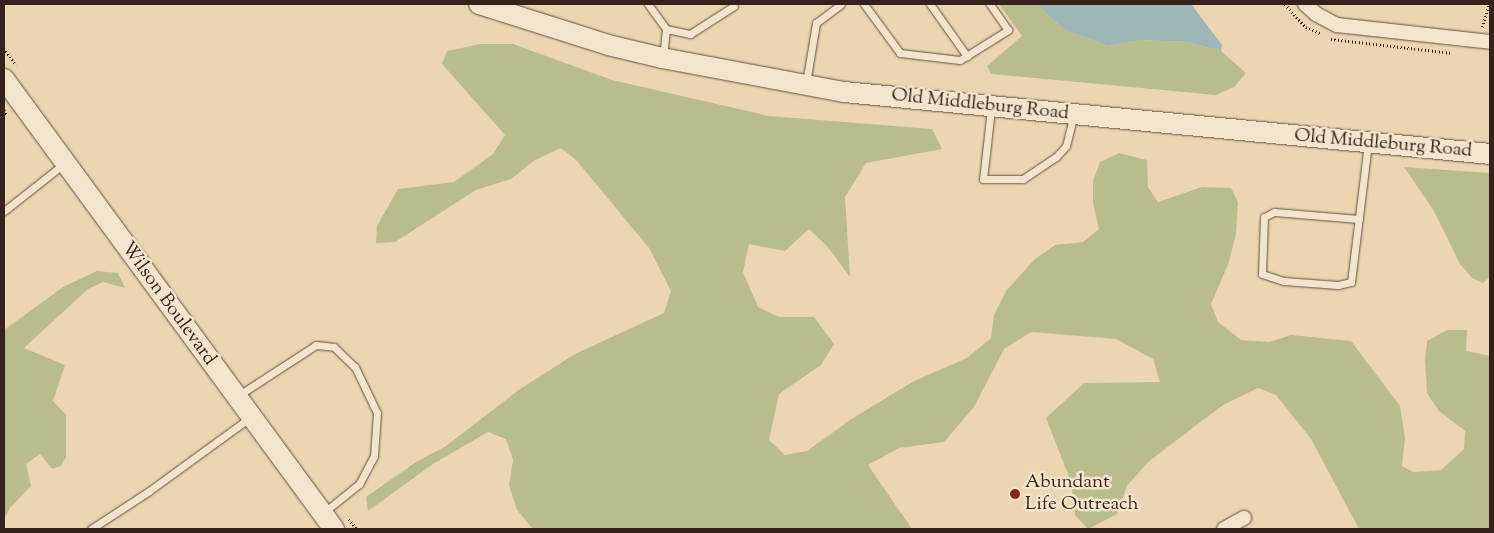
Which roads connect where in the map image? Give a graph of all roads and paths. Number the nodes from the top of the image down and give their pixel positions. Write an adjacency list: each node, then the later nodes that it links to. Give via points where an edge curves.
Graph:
1 (479, 4): 13 (main road, Old Middleburg Road, via 608,45)
2 (648, 4): 10 (lane)
3 (841, 4): 15 (lane, via 816,23)
4 (864, 4): 12 (lane, via 900,53 960,60)
5 (930, 4): 12 (lane)
6 (990, 4): 12 (lane, via 1008,30)
7 (1306, 4): 11 (street, via 1328,22 1350,27)
8 (1489, 4): 11 (path)
9 (734, 6): 10 (lane, via 690,34)
10 (666, 29): 13 (lane)
11 (1484, 41)
12 (967, 56)
13 (662, 58): 15 (main road, Old Middleburg Road)
14 (4, 79): 20 (main road, Wilson Boulevard)
15 (806, 86): 16 (main road, Old Middleburg Road)
16 (991, 106): 17 (main road, Old Middleburg Road); 17 (lane, via 983,179 1023,178 1056,157 1066,146)
17 (1074, 114): 18 (main road, Old Middleburg Road)
18 (1368, 142): 19 (main road, Old Middleburg Road); 22 (lane)
19 (1490, 154)
20 (65, 163): 21 (lane); 23 (main road, Wilson Boulevard)
21 (4, 211)
22 (1359, 219): 22 (lane, via 1351,282 1338,285 1284,281 1262,274 1264,217 1274,212)
23 (236, 397): 24 (main road, Wilson Boulevard); 26 (lane, via 316,345 334,347 355,367 377,413 374,456 359,484)
24 (251, 417): 26 (main road, Wilson Boulevard); 27 (lane)
25 (1244, 518): 28 (street)
26 (328, 521)
27 (91, 529)
28 (1224, 529)

